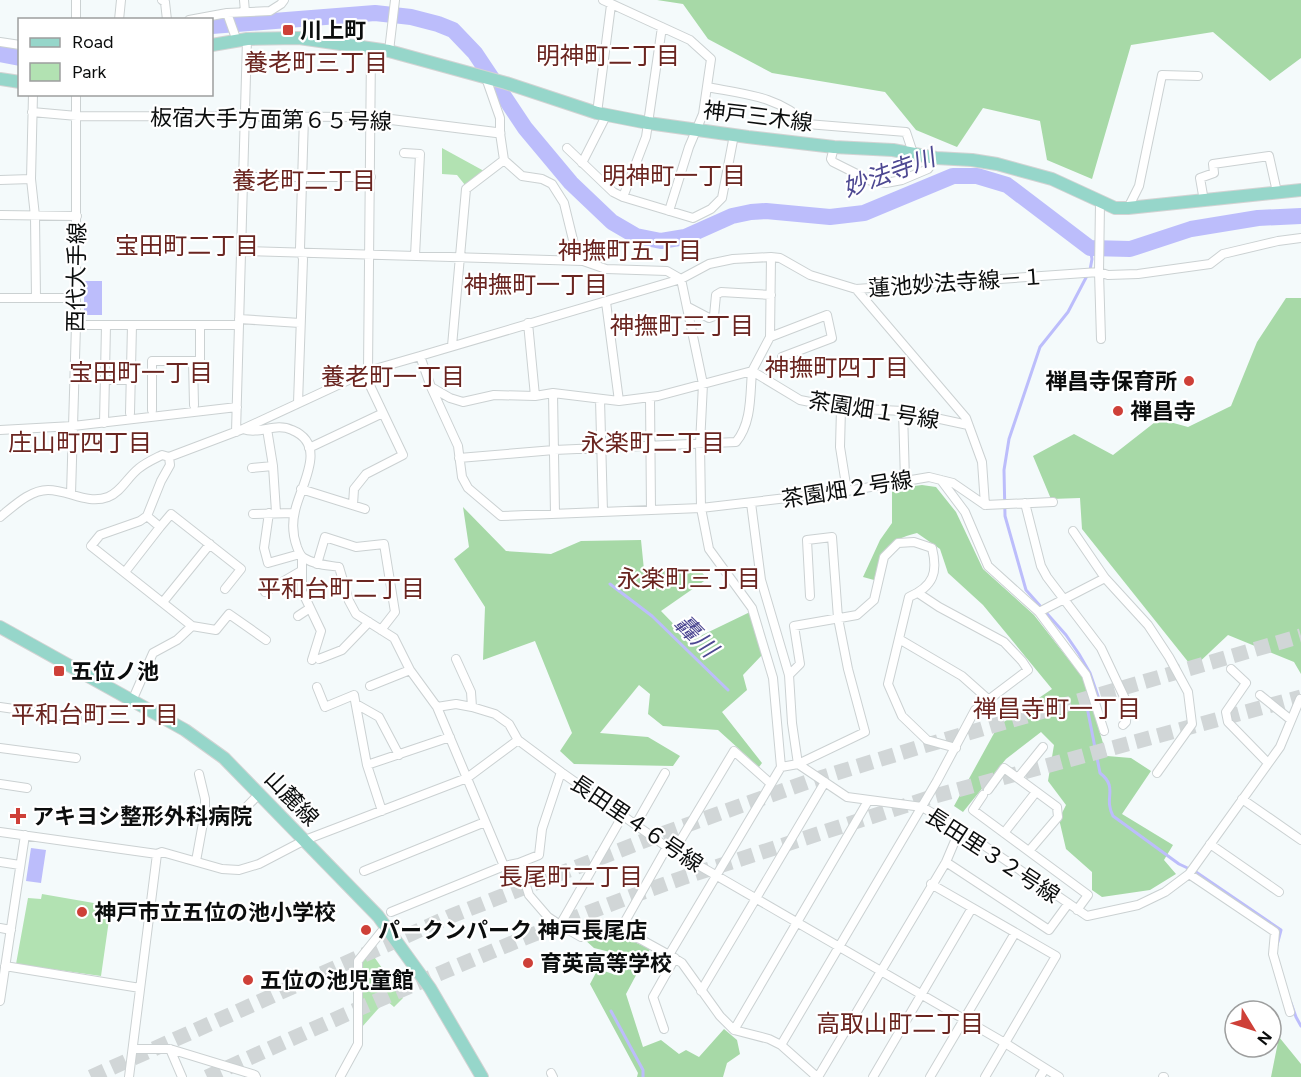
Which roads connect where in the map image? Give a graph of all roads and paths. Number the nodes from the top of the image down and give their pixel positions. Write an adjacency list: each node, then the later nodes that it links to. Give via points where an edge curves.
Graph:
1 (76, 0): 11 (street)
2 (121, 0): 12 (street)
3 (162, 0): 13 (street)
4 (244, 0): 9 (street)
5 (284, 0): 9 (street, via 270,11)
6 (603, 0): 8 (street)
7 (395, 2): 21 (street)
8 (611, 5): 15 (street); 30 (street)
9 (245, 12): 10 (street)
10 (227, 13): 14 (street); 16 (street)
11 (76, 18)
12 (119, 18)
13 (167, 18)
14 (200, 18)
15 (662, 27): 26 (street, via 690,40 711,59); 35 (street)
16 (239, 38): 19 (main road, 神戸三木線); 20 (main road, 神戸三木線, via 299,38); 32 (street)
17 (0, 42): 18 (street)
18 (18, 45)
19 (213, 45)
20 (371, 48): 21 (main road, 神戸三木線); 34 (street)
21 (388, 51): 23 (main road, 神戸三木線)
22 (1198, 76): 56 (street, via 1162,75 1139,186)
23 (487, 78): 30 (main road, 神戸三木線); 37 (street, via 500,118)
24 (0, 79): 25 (main road)
25 (18, 82)
26 (707, 87): 36 (street); 42 (street, via 778,103 807,124 906,132)
27 (33, 96): 29 (street)
28 (76, 96): 31 (street, 西代大手線)
29 (32, 112): 31 (street, 板宿大手方面第６５号線); 49 (street)
30 (602, 114): 35 (main road, 神戸三木線); 45 (street)
31 (77, 116): 32 (street, 板宿大手方面第６５号線); 60 (street, 西代大手線)
32 (245, 117): 33 (street, 板宿大手方面第６５号線); 46 (street)
33 (304, 117): 34 (street, 板宿大手方面第６５号線); 47 (street)
34 (371, 117): 37 (street, 板宿大手方面第６５号線); 48 (street)
35 (648, 123): 36 (main road, 神戸三木線); 53 (street)
36 (696, 130): 38 (main road, 神戸三木線); 57 (street)
37 (500, 133): 44 (street)
38 (734, 135): 39 (main road, 神戸三木線); 57 (street, via 722,198 693,218)
39 (834, 147): 42 (main road, 神戸三木線); 43 (street, via 832,162 871,181 886,183 928,170)
40 (567, 148): 45 (street)
41 (404, 153): 65 (street, via 420,154)
42 (913, 153): 43 (main road, 神戸三木線)
43 (936, 158): 55 (main road, 神戸三木線, via 972,160 1025,171 1069,186)
44 (504, 160): 67 (street, via 466,189); 68 (street, via 522,176 552,184 564,203 575,248)
45 (582, 163): 53 (street)
46 (244, 177): 47 (street); 62 (street)
47 (302, 177): 48 (street); 63 (street)
48 (371, 177): 64 (street)
49 (31, 179): 50 (street); 59 (street)
50 (0, 180)
51 (1301, 190): 52 (main road, 神戸三木線)
52 (1277, 192): 54 (main road, 神戸三木線); 54 (street, via 1269,156 1213,164 1215,173 1200,178)
53 (623, 197): 57 (street)
54 (1204, 201): 56 (main road, 神戸三木線)
55 (1100, 203): 56 (main road, 神戸三木線); 69 (street)
56 (1128, 208)
57 (669, 212)
58 (0, 215): 59 (street)
59 (35, 216): 60 (street); 74 (street)
60 (77, 216): 75 (street, 西代大手線)
61 (1301, 238): 69 (street, 蓮池妙法寺線－１, via 1222,254 1210,264 1138,274)
62 (242, 251): 63 (street); 78 (street)
63 (302, 253): 64 (street); 80 (street)
64 (370, 256): 65 (street); 92 (street)
65 (415, 256): 67 (street)
66 (771, 257): 70 (street, 蓮池妙法寺線－１, via 709,264); 71 (street, 蓮池妙法寺線－１, via 810,275); 72 (street)
67 (458, 258): 68 (street); 87 (street)
68 (583, 261): 70 (street, via 606,269 667,271)
69 (1097, 272): 71 (street, 蓮池妙法寺線－１); 86 (street)
70 (681, 279): 76 (street, 蓮池妙法寺線－１); 77 (street)
71 (856, 289): 111 (street)
72 (771, 295): 77 (street, via 721,292 714,316 709,318); 85 (street)
73 (0, 298): 74 (street)
74 (36, 298): 75 (street)
75 (75, 298): 81 (street, 西代大手線)
76 (606, 302): 79 (street, 蓮池妙法寺線－１); 101 (street)
77 (688, 307): 95 (street)
78 (239, 322): 80 (street); 84 (street); 104 (street)
79 (528, 322): 87 (street, 蓮池妙法寺線－１); 98 (street)
80 (300, 323): 102 (street)
81 (76, 325): 82 (street); 112 (street, 西代大手線)
82 (106, 325): 83 (street); 93 (street)
83 (132, 325): 84 (street); 108 (street)
84 (200, 325): 90 (street, via 200,361)
85 (770, 337): 89 (street, via 827,315 832,338); 91 (street)
86 (1101, 339)
87 (452, 346): 88 (street, 蓮池妙法寺線－１)
88 (420, 356): 92 (street, 蓮池妙法寺線－１); 96 (street, 茶園畑２号線)
89 (782, 357)
90 (193, 361): 103 (street); 106 (street, via 152,361)
91 (752, 371): 95 (street); 105 (street, 茶園畑１号線, via 800,400); 116 (street, via 742,434 736,442)
92 (366, 372): 102 (street, 蓮池妙法寺線－１); 109 (street)
93 (105, 380): 94 (street); 110 (street)
94 (126, 380)
95 (703, 384): 99 (street); 116 (street)
96 (431, 387): 98 (street, via 463,402 494,394); 122 (street, 茶園畑２号線, via 458,446)
97 (553, 393): 98 (street); 100 (street); 120 (street)
98 (535, 396)
99 (650, 397): 101 (street); 117 (street)
100 (600, 399): 101 (street); 119 (street)
101 (620, 401)
102 (298, 404): 115 (street, 蓮池妙法寺線－１)
103 (194, 405)
104 (237, 407): 110 (street); 115 (street)
105 (841, 408): 107 (street, 茶園畑１号線); 128 (street, via 840,447)
106 (152, 410)
107 (903, 411): 111 (street, 茶園畑１号線); 126 (street)
108 (130, 412)
109 (383, 413): 118 (street); 133 (street, via 403,455 366,474 354,489)
110 (104, 423): 112 (street)
111 (968, 425): 134 (street, via 982,462)
112 (73, 426): 114 (street); 129 (street, 西代大手線)
113 (267, 429): 115 (street, via 253,433); 118 (street, via 276,426 293,430); 123 (street)
114 (0, 430)
115 (240, 430): 121 (street, 蓮池妙法寺線－１)
116 (700, 444): 117 (street); 135 (street)
117 (651, 446): 119 (street); 137 (street)
118 (309, 448): 127 (street, via 311,461)
119 (601, 448): 120 (street); 138 (street)
120 (554, 450): 122 (street); 142 (street)
121 (169, 457): 129 (street, 蓮池妙法寺線－１, via 162,455 140,467 117,493 106,498 94,500); 143 (street, via 170,465)
122 (459, 458): 142 (street, 茶園畑２号線, via 468,488 501,516)
123 (273, 466): 124 (street); 139 (street)
124 (252, 468)
125 (941, 480): 126 (street, 茶園畑２号線, via 929,477); 134 (street, 茶園畑２号線, via 953,483); 160 (street, via 965,512 988,566)
126 (905, 481): 128 (street, 茶園畑２号線)
127 (301, 489): 133 (street); 140 (street)
128 (847, 491): 131 (street, 茶園畑２号線)
129 (71, 495): 144 (street, 蓮池妙法寺線－１, via 39,492)
130 (1053, 502): 132 (street)
131 (751, 503): 135 (street, 茶園畑２号線); 172 (street, via 760,580)
132 (1025, 503): 134 (street); 157 (street, via 1041,566)
133 (353, 505): 136 (street)
134 (985, 505)
135 (701, 508): 137 (street, 茶園畑２号線); 197 (street, via 709,549 752,608 773,678)
136 (365, 509)
137 (651, 510): 138 (street, 茶園畑２号線)
138 (603, 512): 142 (street, 茶園畑２号線)
139 (273, 513): 140 (street); 141 (street); 148 (street, via 264,548 268,563)
140 (294, 513): 148 (street, via 293,538)
141 (253, 514)
142 (555, 514)
143 (147, 516): 145 (street); 151 (street, via 100,535 91,546)
144 (0, 517)
145 (160, 527): 147 (street, via 171,514); 151 (street)
146 (1073, 531): 152 (street)
147 (210, 544): 153 (street, via 241,569); 158 (street)
148 (301, 556): 149 (street); 150 (street)
149 (317, 564): 163 (street, via 339,567 356,614); 166 (street, via 325,537 356,547 384,544 395,612)
150 (301, 571): 154 (street); 159 (street, via 302,591)
151 (125, 572): 158 (street)
152 (1105, 578): 157 (street); 200 (street, via 1148,625 1188,692 1191,724)
153 (225, 588)
154 (265, 592)
155 (918, 593): 162 (street, via 937,566 932,548 914,542 898,543 884,557 874,600 857,615); 167 (street, via 909,597); 177 (street, via 1004,642 1028,670)
156 (810, 596): 162 (street, via 807,540 832,537)
157 (1064, 599): 160 (street); 185 (street, via 1101,648 1126,703)
158 (163, 602): 164 (street)
159 (310, 609): 161 (street); 163 (street, via 321,631 316,660 342,650)
160 (1039, 612): 186 (street, via 1086,675)
161 (298, 616)
162 (838, 618): 172 (street, via 794,626 800,664); 195 (street, via 866,732)
163 (369, 622): 166 (street)
164 (192, 626): 168 (street, via 216,630 229,614); 178 (street, via 153,653)
165 (0, 627): 178 (main road, 山麓線)
166 (381, 630): 171 (street, via 394,638)
167 (899, 639): 177 (street, via 962,676); 191 (street, via 888,684 902,716 927,740)
168 (266, 640)
169 (456, 659): 180 (street, via 471,692)
170 (1231, 669): 194 (street, via 1246,683 1226,712 1228,722)
171 (410, 670): 173 (street); 182 (street)
172 (789, 675): 195 (street)
173 (370, 686)
174 (317, 687): 179 (street, via 325,707 354,695)
175 (1260, 694): 184 (street)
176 (1299, 699): 184 (street)
177 (989, 700): 191 (street, via 975,710)
178 (132, 701): 209 (main road, 山麓線, via 185,729 224,758)
179 (356, 704): 192 (street, via 379,717); 196 (street)
180 (472, 706): 182 (street); 188 (street, 長田里４６号線, via 509,724)
181 (0, 707): 183 (street)
182 (437, 708): 187 (street)
183 (77, 718)
184 (1291, 720): 194 (street, via 1280,747)
185 (1123, 725)
186 (1104, 731)
187 (450, 737): 192 (street); 202 (street)
188 (518, 740): 198 (street, 長田里４６号線); 202 (street)
189 (1043, 747): 203 (street)
190 (0, 748): 193 (street)
191 (956, 748): 212 (street)
192 (399, 755): 196 (street)
193 (76, 758)
194 (1268, 763): 210 (street)
195 (798, 764): 197 (street); 204 (street, 長田里３２号線)
196 (367, 765): 213 (street)
197 (781, 767): 205 (street, 長田里４６号線)
198 (561, 772): 214 (street, 長田里４６号線); 231 (street, via 539,855)
199 (665, 773): 217 (street)
200 (1157, 773)
201 (199, 774): 228 (street, via 205,812)
202 (467, 778): 213 (street); 215 (street)
203 (1018, 778): 208 (street); 220 (street, via 1004,768 974,810)
204 (825, 782): 211 (street, 長田里３２号線, via 848,797); 239 (street)
205 (770, 783): 225 (street, via 735,751); 236 (street, 長田里４６号線)
206 (0, 784): 207 (street)
207 (27, 788)
208 (1036, 792): 220 (street); 226 (street, via 1057,807 1058,817)
209 (259, 794): 216 (street); 222 (main road, 山麓線)
210 (1242, 799): 223 (street); 224 (street)
211 (868, 801): 212 (street, 長田里３２号線); 244 (street)
212 (922, 807): 218 (street, 長田里３２号線); 251 (street)
213 (382, 811): 222 (street)
214 (623, 815): 217 (street, 長田里４６号線); 245 (street)
215 (485, 822): 233 (street); 234 (street)
216 (231, 823)
217 (636, 824): 225 (street, 長田里４６号線)
218 (960, 829): 230 (street); 240 (street, 長田里３２号線)
219 (0, 832): 221 (street)
220 (1004, 833): 226 (street)
221 (25, 835): 227 (street); 232 (street)
222 (305, 840): 228 (street, via 239,870); 246 (main road, 山麓線)
223 (1301, 840)
224 (1210, 844): 235 (street); 238 (street)
225 (671, 849): 236 (street, 長田里４６号線); 249 (street)
226 (1029, 852): 242 (street, via 1088,895)
227 (157, 854): 228 (street); 255 (street)
228 (196, 861)
229 (0, 862): 232 (street)
230 (946, 862): 237 (street); 240 (street, via 1049,930)
231 (519, 863): 233 (street); 245 (street, via 529,894)
232 (20, 865): 248 (street)
233 (504, 866): 243 (street)
234 (364, 871)
235 (1189, 874): 242 (street, 長田里３２号線, via 1138,905 1087,916); 259 (street, via 1275,932 1273,954)
236 (715, 875): 239 (street); 252 (street)
237 (932, 884): 241 (street); 254 (street)
238 (1279, 892)
239 (756, 898): 244 (street); 256 (street)
240 (1068, 904): 242 (street, 長田里３２号線)
241 (972, 908): 250 (street); 257 (street)
242 (1077, 910)
243 (391, 912)
244 (798, 922): 251 (street); 262 (street)
245 (560, 925): 249 (street, via 581,937)
246 (386, 926): 271 (street, via 358,961 358,1044); 272 (main road, 山麓線, via 430,988)
247 (0, 928): 248 (street)
248 (11, 930): 253 (street)
249 (619, 932): 252 (street)
250 (1014, 933): 260 (street); 263 (street, via 1056,956)
251 (839, 946): 254 (street); 264 (street)
252 (672, 956): 256 (street, via 682,963); 261 (street, via 653,997)
253 (5, 966): 255 (street); 258 (street)
254 (882, 971): 257 (street); 273 (street)
255 (141, 987): 265 (street)
256 (701, 991): 262 (street)
257 (921, 994): 260 (street); 274 (street)
258 (0, 1001)
259 (1290, 1012)
260 (964, 1019): 263 (street); 275 (street)
261 (664, 1029)
262 (734, 1030): 264 (street, via 769,1038)
263 (1005, 1043): 267 (street); 276 (street)
264 (781, 1045): 273 (street)
265 (133, 1049): 266 (street); 268 (street)
266 (170, 1049): 269 (street); 270 (street)
267 (1045, 1069): 277 (street); 278 (street)
268 (129, 1077)
269 (182, 1077)
270 (256, 1077)
271 (340, 1077)
272 (482, 1077)
273 (817, 1077)
274 (873, 1077)
275 (930, 1077)
276 (985, 1077)
277 (1040, 1077)
278 (1059, 1077)

